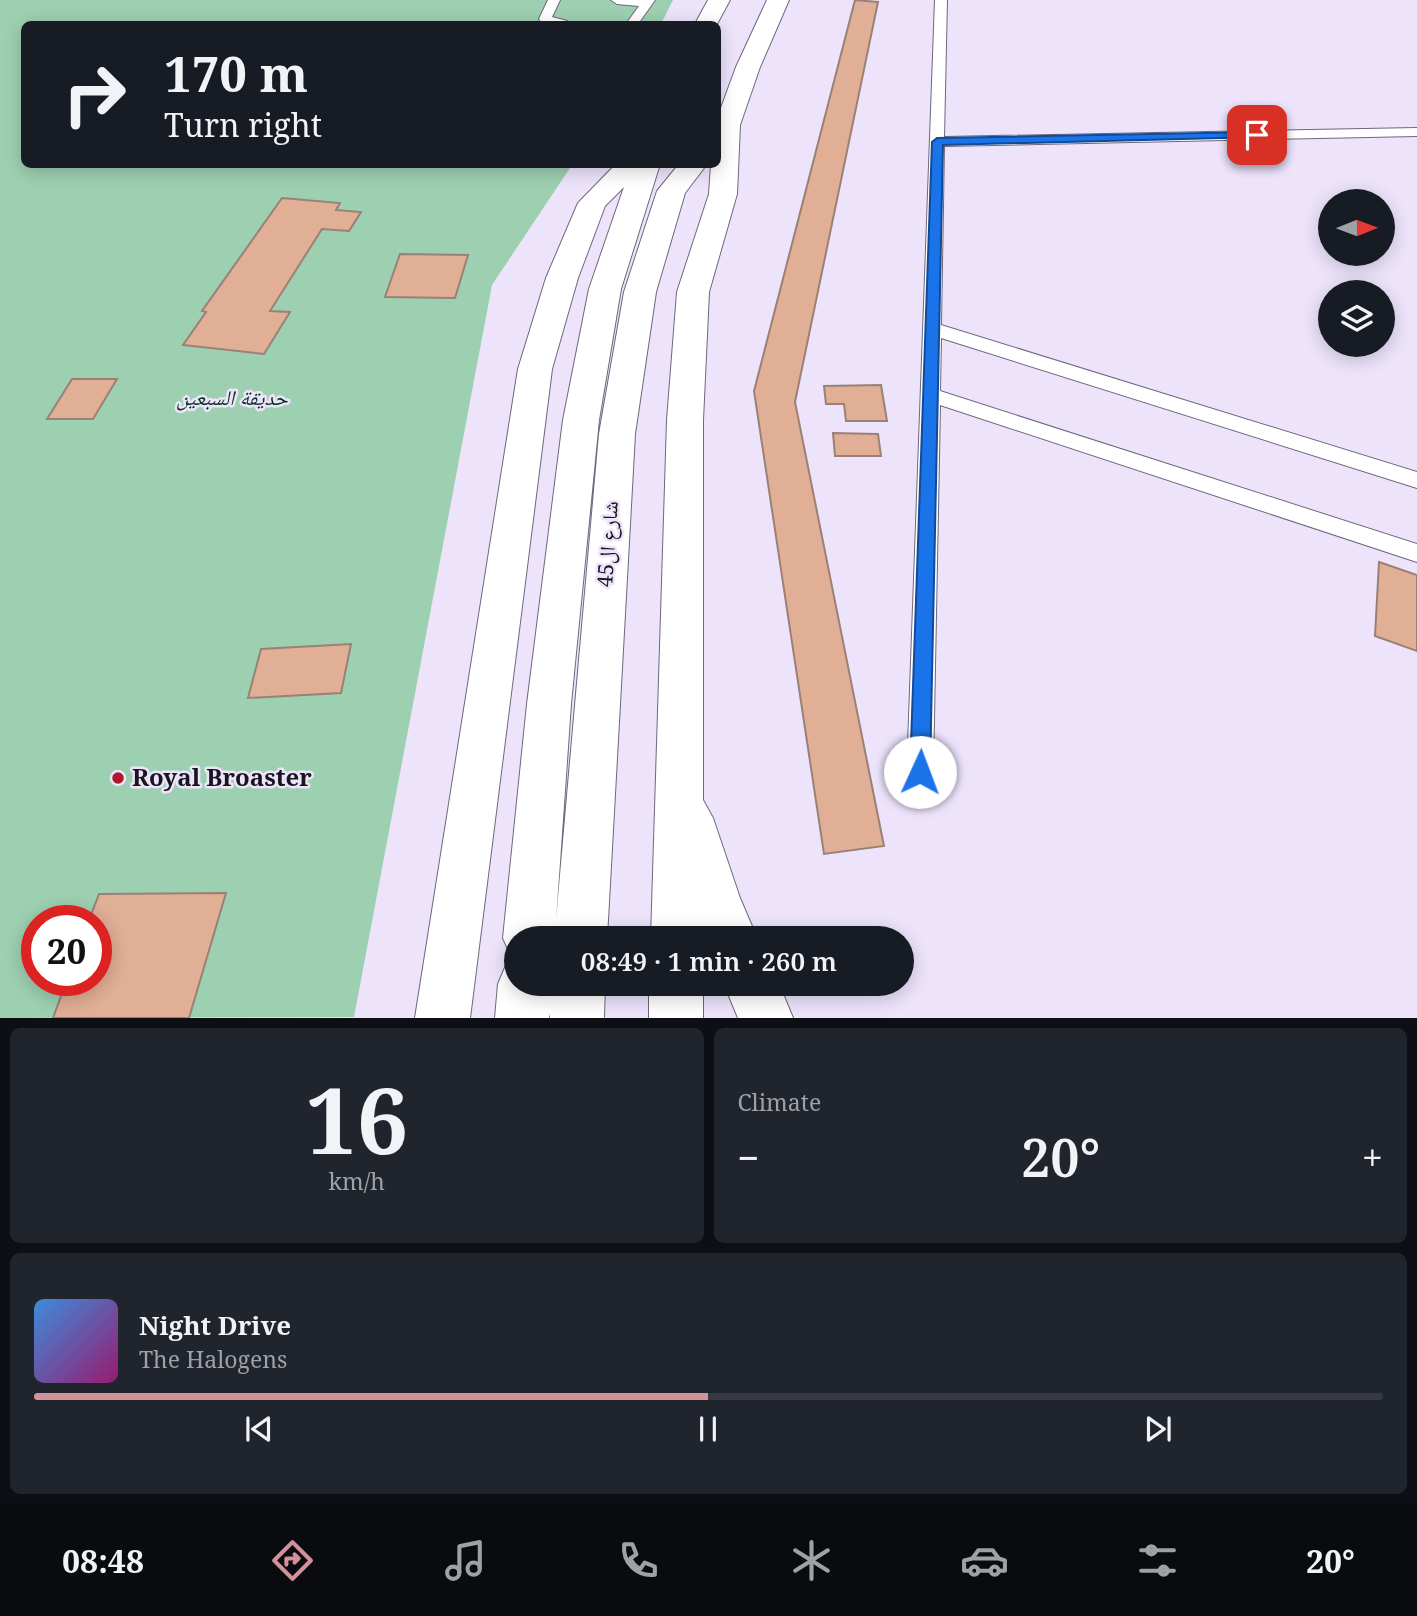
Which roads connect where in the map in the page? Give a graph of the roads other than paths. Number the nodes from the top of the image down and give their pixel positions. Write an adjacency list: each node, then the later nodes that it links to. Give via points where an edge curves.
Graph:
1 (554, 0): 7 (lane, via 545,19)
2 (617, 0): 6 (lane)
3 (719, 0): 9 (main road)
4 (778, 0): 10 (main road)
5 (941, 0): 12 (lane)
6 (648, 1): 8 (lane)
7 (552, 21)
8 (634, 21)
9 (708, 21)
10 (722, 131): 21 (main road, via 723,194 692,292)
11 (1417, 132): 12 (lane)
12 (937, 142): 16 (lane)
13 (628, 168): 30 (main road, via 592,203 562,278 535,369)
14 (645, 168): 22 (main road, شارع ال45, via 605,289 581,420)
15 (691, 168): 23 (main road, شارع ال45, via 671,191 640,292 617,434)
16 (932, 329): 17 (lane); 18 (lane)
17 (930, 395): 19 (lane); 20 (lane)
18 (1417, 480)
19 (1417, 553)
20 (920, 772)
21 (678, 783): 24 (main road); 25 (main road)
22 (530, 926)
23 (582, 926)
24 (677, 926)
25 (726, 926)
26 (524, 996): 31 (main road)
27 (578, 996): 32 (main road)
28 (676, 996): 33 (main road)
29 (756, 996): 34 (main road)
30 (442, 1017)
31 (522, 1017)
32 (577, 1017)
33 (676, 1017)
34 (766, 1017)

